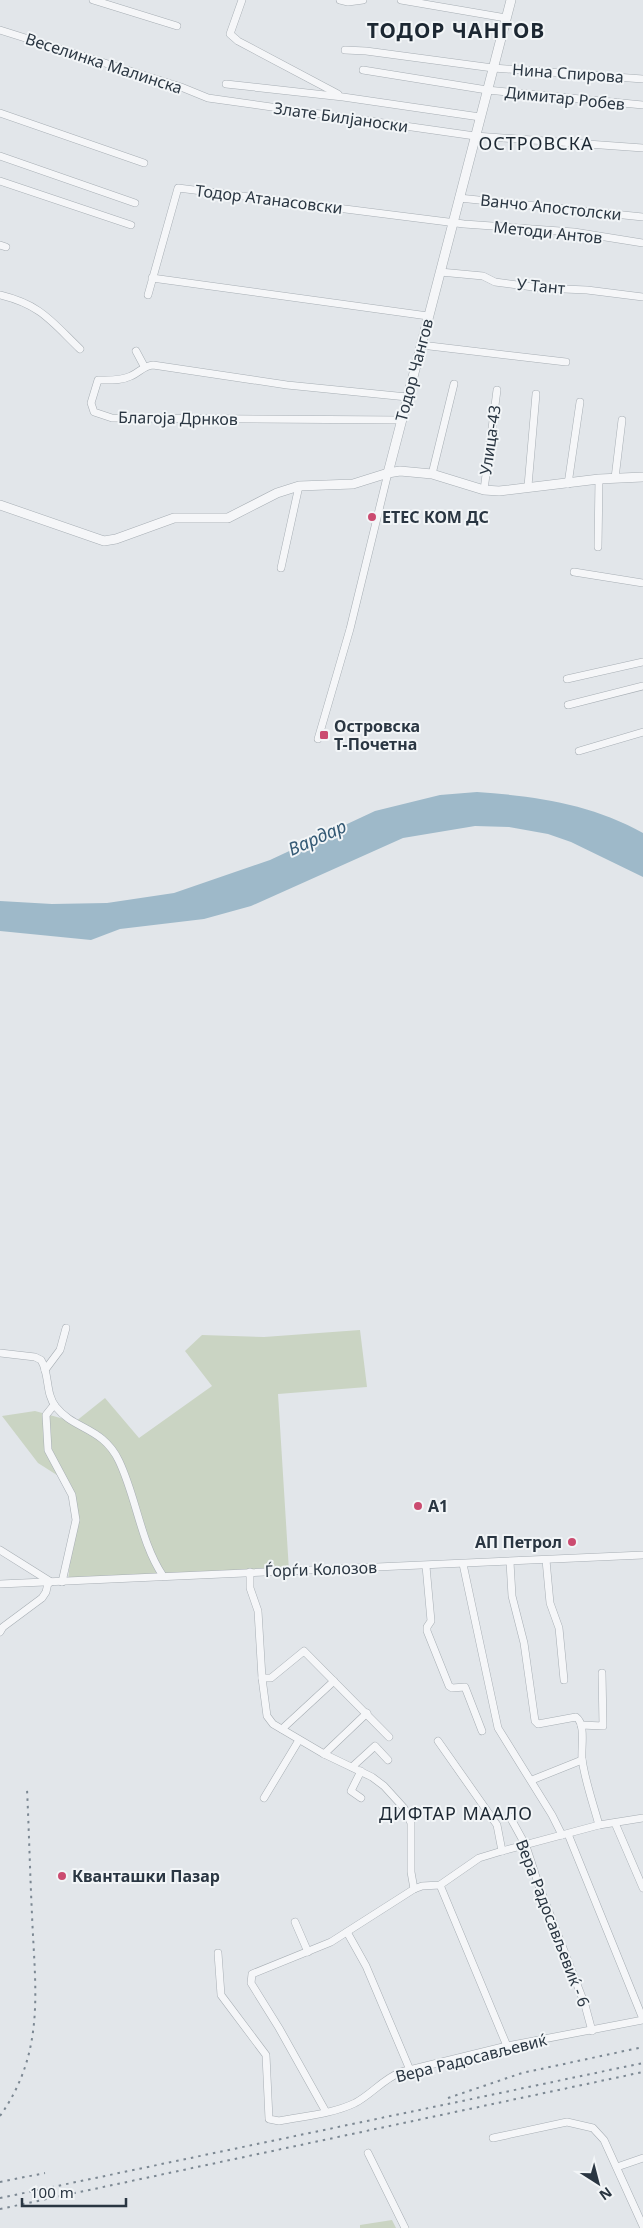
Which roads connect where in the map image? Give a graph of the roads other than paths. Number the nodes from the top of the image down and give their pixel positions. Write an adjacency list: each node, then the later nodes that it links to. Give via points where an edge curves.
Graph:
1 (93, 0): 9 (street)
2 (242, 0): 17 (street, Злате Билјаноски, via 230,34)
3 (340, 0): 4 (street)
4 (363, 0)
5 (401, 0): 7 (street)
6 (511, 0): 8 (street, Тодор Чангов)
7 (439, 4): 8 (street)
8 (506, 18): 12 (street, Тодор Чангов)
9 (177, 26)
10 (0, 30): 18 (street, Веселинка Малинска)
11 (345, 50): 12 (street, Нина Спирова)
12 (493, 68): 14 (street, Нина Спирова); 16 (street, Тодор Чангов)
13 (362, 70): 16 (street, Димитар Робев)
14 (643, 78)
15 (226, 84): 17 (street)
16 (488, 90): 19 (street, Димитар Робев); 21 (street, Тодор Чангов)
17 (343, 96): 21 (street)
18 (208, 98): 22 (street, Злате Билјаноски)
19 (643, 105)
20 (0, 113): 25 (street)
21 (480, 117): 22 (street, Тодор Чангов)
22 (475, 136): 23 (street, Злате Билјаноски); 27 (street, Тодор Чангов)
23 (643, 148)
24 (0, 156): 28 (street)
25 (144, 163)
26 (0, 181): 31 (street)
27 (459, 198): 29 (street, Ванчо Апостолски); 30 (street, Тодор Чангов)
28 (135, 203)
29 (643, 217)
30 (453, 222): 32 (street, Методи Антов, via 574,232); 33 (street, Тодор Чангов); 34 (street, Тодор Атанасовски, via 178,188)
31 (131, 226)
32 (643, 242)
33 (440, 272): 37 (street, У Тант, via 482,276 495,282 541,288); 38 (street, Тодор Чангов)
34 (152, 278): 36 (street, Тодор Атанасовски); 38 (street)
35 (0, 295): 40 (street, via 40,310)
36 (148, 295)
37 (643, 297)
38 (428, 316): 39 (street, Тодор Чангов)
39 (421, 345): 42 (street); 47 (street, Тодор Чангов)
40 (80, 349)
41 (136, 351): 43 (street)
42 (566, 362)
43 (144, 366): 47 (street, via 183,368 287,385); 49 (street, Благоја Дрнков, via 123,379 98,380 91,403 94,412 112,418)
44 (454, 384): 52 (street)
45 (497, 390): 59 (street, Улица-43)
46 (536, 394): 58 (street)
47 (407, 397): 49 (street, Тодор Чангов)
48 (580, 402): 56 (street)
49 (401, 420): 51 (street, Тодор Чангов)
50 (622, 420): 54 (street)
51 (388, 473): 52 (street); 57 (street, via 353,484); 70 (street, Тодор Чангов, via 350,629)
52 (432, 474): 59 (street)
53 (643, 477): 54 (street)
54 (615, 478): 55 (street)
55 (599, 479): 56 (street); 61 (street)
56 (568, 484): 58 (street)
57 (299, 486): 60 (street, via 277,493 228,518 174,518 104,542); 62 (street)
58 (528, 486): 59 (street)
59 (484, 490)
60 (0, 505)
61 (598, 547)
62 (281, 568)
63 (574, 572): 64 (street)
64 (643, 583)
65 (643, 662): 66 (street)
66 (567, 680)
67 (643, 686): 68 (street)
68 (568, 705)
69 (643, 732): 71 (street)
70 (318, 739)
71 (579, 751)
72 (66, 1328): 74 (street, via 60,1350)
73 (0, 1353): 74 (street, via 35,1356)
74 (45, 1370): 75 (street)
75 (54, 1406): 83 (street, via 110,1446 124,1475 146,1544); 84 (street, via 46,1415 48,1450 72,1495 76,1520)
76 (0, 1550): 85 (street)
77 (643, 1555): 78 (street, Ѓорѓи Колозов)
78 (546, 1560): 79 (street, Ѓорѓи Колозов); 90 (street, via 550,1603 559,1628)
79 (510, 1562): 80 (street, Ѓорѓи Колозов); 93 (street, via 512,1596 524,1643 535,1721 538,1724 576,1717)
80 (463, 1564): 81 (street, Ѓорѓи Колозов); 104 (street, via 498,1728)
81 (426, 1566): 82 (street, Ѓорѓи Колозов); 95 (street, via 432,1621 427,1630 449,1686 466,1686)
82 (250, 1572): 83 (street, Ѓорѓи Колозов); 89 (street, via 250,1588 258,1611)
83 (163, 1576): 84 (street, Ѓорѓи Колозов)
84 (62, 1582): 85 (street, Ѓорѓи Колозов)
85 (50, 1583): 86 (street, Ѓорѓи Колозов); 87 (street, via 42,1598)
86 (0, 1584)
87 (0, 1632)
88 (602, 1673): 93 (street, via 603,1726)
89 (262, 1678): 91 (street, via 271,1678 304,1651); 94 (street, via 267,1718)
90 (564, 1680)
91 (334, 1681): 92 (street); 94 (street)
92 (367, 1713): 96 (street); 99 (street)
93 (581, 1725): 101 (street)
94 (282, 1729): 97 (street)
95 (482, 1731)
96 (389, 1737)
97 (300, 1740): 99 (street); 105 (street)
98 (438, 1741): 113 (street, via 497,1826)
99 (324, 1754): 102 (street)
100 (388, 1760): 102 (street, via 375,1746)
101 (582, 1760): 104 (street); 110 (street)
102 (352, 1767): 103 (street)
103 (361, 1771): 106 (street, via 351,1790); 116 (street, via 384,1786 408,1816)
104 (532, 1780): 111 (street)
105 (264, 1798)
106 (360, 1798)
107 (510, 1817): 112 (street, Вера Радосављевиќ - 6)
108 (643, 1818): 109 (street)
109 (615, 1823): 110 (street); 115 (street)
110 (599, 1825): 111 (street)
111 (565, 1834): 112 (street); 121 (street)
112 (526, 1846): 113 (street); 122 (street, Вера Радосављевиќ - 6)
113 (502, 1851): 114 (street, via 479,1858)
114 (440, 1884): 116 (street); 123 (street)
115 (643, 1888)
116 (414, 1889): 118 (street)
117 (295, 1922): 119 (street)
118 (347, 1932): 119 (street); 124 (street, via 366,1966)
119 (308, 1952): 125 (street, via 256,1971 250,1980)
120 (218, 1953): 125 (street, Вера Радосављевиќ, via 221,1995 266,2055 269,2119)
121 (643, 2020): 122 (street, Вера Радосављевиќ)
122 (592, 2031): 123 (street, Вера Радосављевиќ)
123 (506, 2046): 124 (street, Вера Радосављевиќ)
124 (410, 2070): 125 (street, Вера Радосављевиќ, via 392,2076 358,2101 340,2110)
125 (326, 2112)
126 (493, 2138): 129 (street, via 567,2122 585,2125 598,2133)
127 (368, 2153): 131 (street)
128 (643, 2158): 129 (street)
129 (617, 2167): 130 (street)
130 (643, 2226)
131 (405, 2228)

